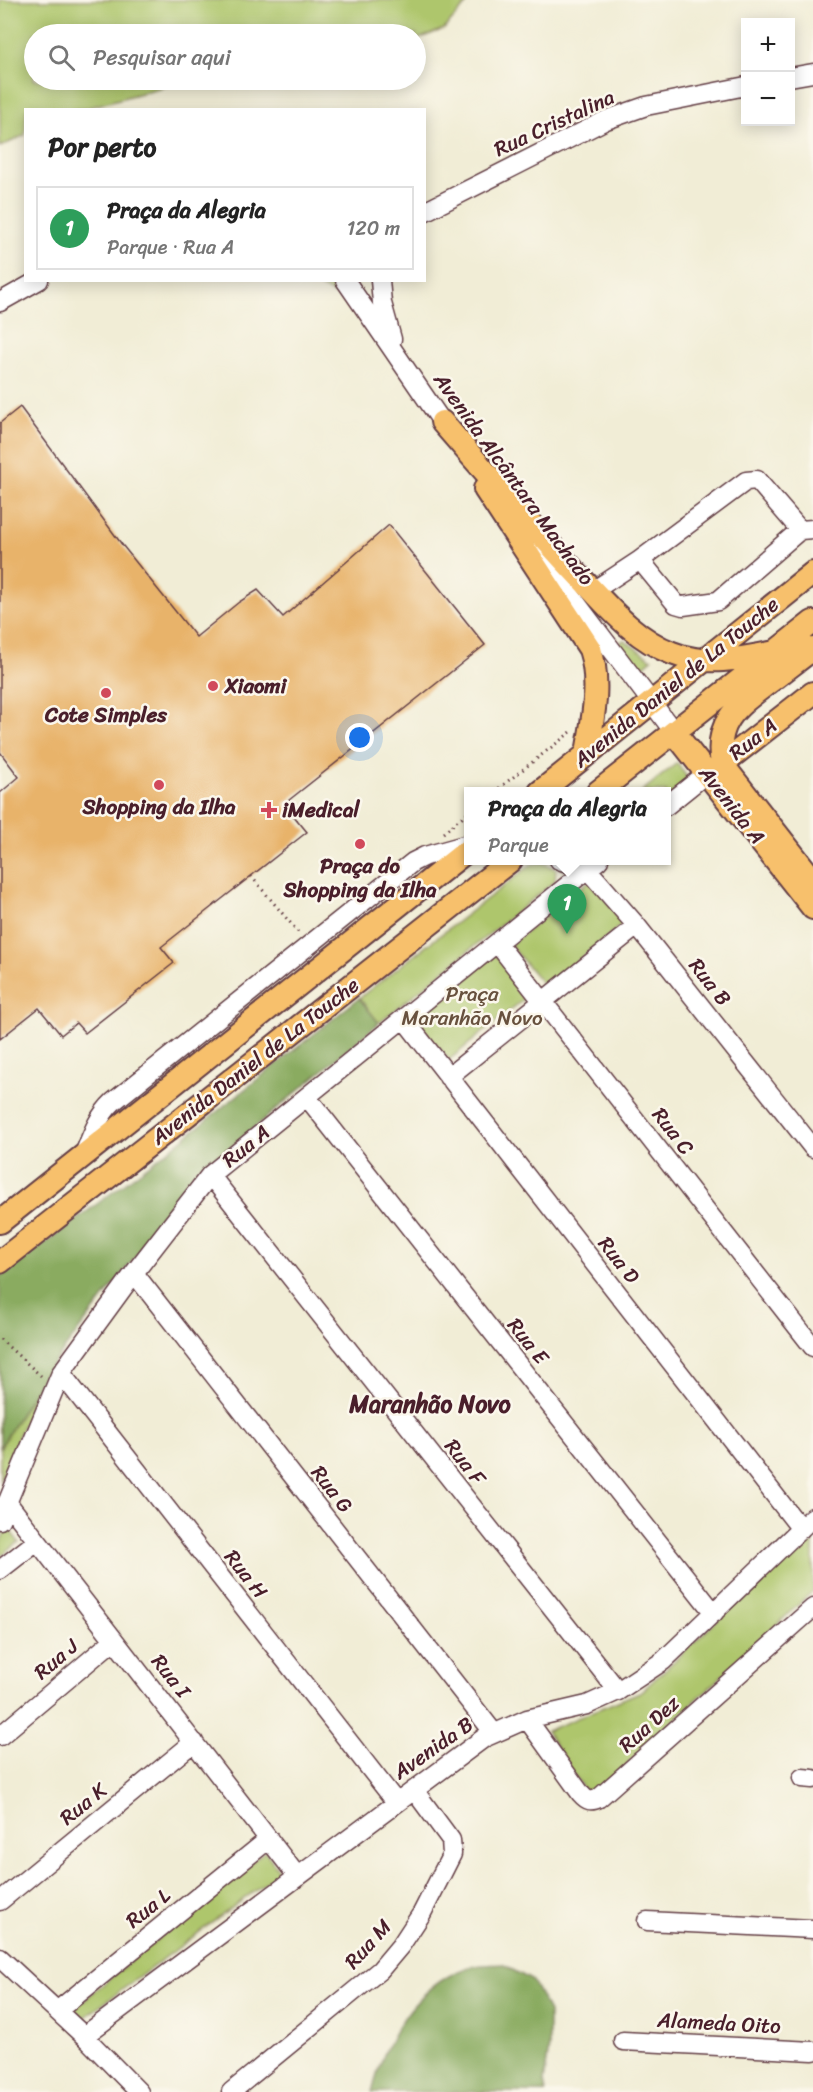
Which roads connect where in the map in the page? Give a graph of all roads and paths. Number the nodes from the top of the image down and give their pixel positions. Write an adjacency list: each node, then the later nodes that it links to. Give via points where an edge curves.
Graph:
1 (813, 73): 2 (street)
2 (795, 76)
3 (741, 87): 4 (street, Rua Cristalina, via 646,106 606,120)
4 (426, 211)
5 (35, 282): 8 (street)
6 (346, 282): 9 (street, Avenida Alcântara Machado)
7 (380, 282): 9 (street, via 387,322)
8 (0, 302)
9 (403, 366): 10 (street, Avenida Alcântara Machado)
10 (442, 422): 14 (main road); 20 (street, Avenida Alcântara Machado); 23 (main road, via 590,648 596,692)
11 (806, 530): 12 (street, via 718,601 710,603 676,604); 12 (street, via 757,480 746,481)
12 (640, 560): 14 (street)
13 (813, 573): 18 (main road, Avenida Daniel de La Touche)
14 (593, 591): 18 (main road, via 643,638 670,653)
15 (813, 622): 17 (main road, Avenida Daniel de La Touche)
16 (813, 649): 21 (main road)
17 (775, 652): 18 (main road, via 749,658); 22 (main road, Avenida Daniel de La Touche)
18 (704, 659): 20 (main road, Avenida Daniel de La Touche)
19 (813, 693): 24 (main road, Rua A)
20 (650, 702): 22 (street, Avenida A); 23 (main road, Avenida Daniel de La Touche)
21 (742, 703): 22 (main road); 24 (main road, via 723,728)
22 (674, 732): 24 (main road, Avenida A); 26 (main road, Avenida Daniel de La Touche)
23 (587, 753): 25 (main road, Avenida Daniel de La Touche)
24 (714, 769): 27 (street, Rua A); 33 (main road, Avenida A)
25 (546, 787)
26 (604, 787)
27 (671, 802)
28 (464, 845): 42 (street, via 413,862 122,1094 100,1117)
29 (464, 853): 42 (main road, Avenida Daniel de La Touche)
30 (506, 865): 45 (main road, Avenida Daniel de La Touche)
31 (593, 865): 34 (street, Rua B); 36 (street, Rua A)
32 (251, 876): 35 (path)
33 (810, 890)
34 (637, 926): 37 (street); 41 (street, Rua B)
35 (299, 934)
36 (497, 943): 37 (street, Rua C); 38 (street, Rua A)
37 (543, 1001): 39 (street); 48 (street, Rua C)
38 (404, 1019): 39 (street, Rua D); 40 (street, Rua A)
39 (447, 1077): 52 (street, Rua D)
40 (307, 1097): 43 (street, Rua A); 56 (street, Rua E)
41 (813, 1148)
42 (83, 1158): 44 (main road, Avenida Daniel de La Touche)
43 (210, 1175): 46 (street, Rua A); 58 (street, Rua F)
44 (0, 1222)
45 (0, 1262)
46 (134, 1273): 49 (street, Rua A); 60 (street, Rua G)
47 (0, 1339): 49 (path, via 40,1376)
48 (813, 1347)
49 (61, 1373): 50 (street, Rua A); 64 (street, Rua H)
50 (8, 1502): 51 (street, Rua A); 53 (street, Rua I)
51 (0, 1520)
52 (807, 1523): 56 (street, Avenida B)
53 (37, 1541): 54 (street); 57 (street, Rua I)
54 (0, 1570)
55 (813, 1608): 59 (street, Rua Dez, via 593,1801 581,1794)
56 (714, 1613): 58 (street, Avenida B, via 663,1661)
57 (114, 1640): 61 (street, Rua J); 62 (street, Rua I)
58 (618, 1692): 59 (street, Avenida B, via 587,1705)
59 (527, 1719): 60 (street, Avenida B)
60 (494, 1733): 63 (street, Avenida B)
61 (0, 1736)
62 (194, 1742): 65 (street, Rua I); 67 (street, Rua K)
63 (414, 1790): 64 (street, Avenida B); 76 (street, Rua M, via 453,1846 422,1913 380,1970)
64 (396, 1802): 66 (street, Avenida B)
65 (268, 1839): 66 (street, Rua I); 71 (street, Rua L)
66 (298, 1877): 72 (street, Avenida B)
67 (0, 1900)
68 (647, 1921): 69 (street)
69 (813, 1929)
70 (0, 1958): 71 (street)
71 (57, 2011): 72 (street)
72 (84, 2036): 75 (street)
73 (623, 2041): 74 (street, Alameda Oito)
74 (813, 2051)
75 (139, 2092)
76 (231, 2092)

